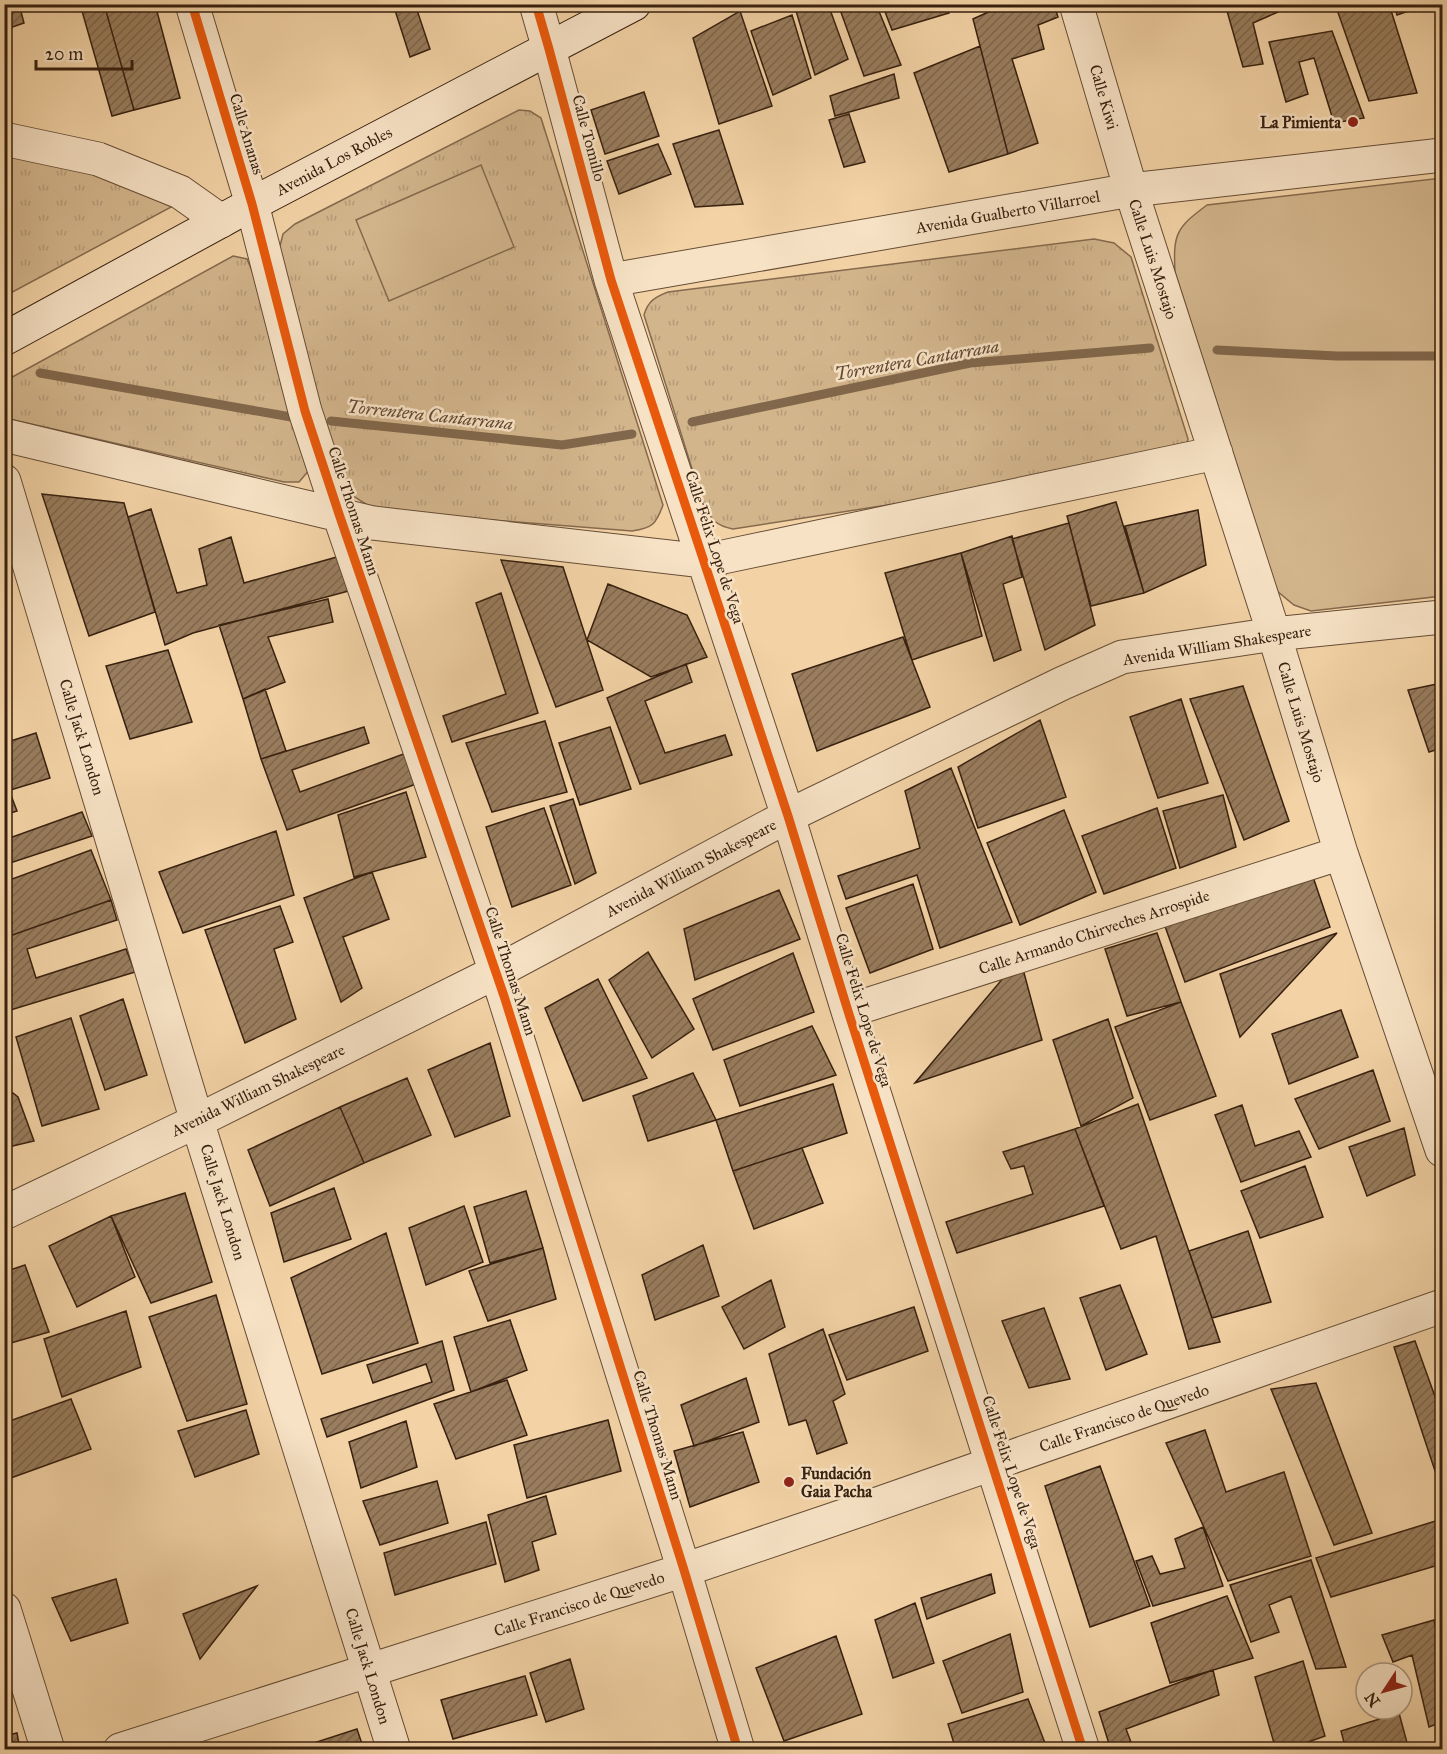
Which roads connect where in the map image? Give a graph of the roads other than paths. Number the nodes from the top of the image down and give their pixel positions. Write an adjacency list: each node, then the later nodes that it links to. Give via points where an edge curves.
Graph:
1 (192, 4): 9 (street, Calle Ananas)
2 (536, 4): 5 (street, Calle Tomillo)
3 (634, 4): 5 (street, Avenida Los Robles)
4 (1076, 4): 8 (street, Calle Kiwi)
5 (549, 49): 9 (street, Avenida Los Robles); 11 (street, Calle Tomillo)
6 (4, 139): 10 (street, via 98,159 180,192)
7 (1443, 155): 8 (street, Avenida Gualberto Villarroel)
8 (1131, 190): 11 (street, Avenida Gualberto Villarroel); 14 (street, Calle Luis Mostajo)
9 (252, 204): 10 (street, Avenida Los Robles); 16 (street, Calle Thomas Mann, via 306,411)
10 (221, 221): 12 (street, Avenida Los Robles)
11 (611, 280): 17 (street, Calle Felix Lope de Vega)
12 (4, 339)
13 (4, 435): 16 (street)
14 (1216, 453): 17 (street); 19 (street, Calle Luis Mostajo)
15 (4, 481): 24 (street, Calle Jack London)
16 (339, 514): 17 (street, via 373,523); 22 (street, Calle Thomas Mann)
17 (704, 561): 20 (street, Calle Felix Lope de Vega)
18 (1443, 617): 19 (street, Avenida William Shakespeare)
19 (1274, 634): 20 (street, Avenida William Shakespeare, via 1122,657); 21 (street, Calle Luis Mostajo)
20 (788, 816): 22 (street, Avenida William Shakespeare); 23 (street, Calle Felix Lope de Vega)
21 (1341, 853): 23 (street, Calle Armando Chirveches Arrospide); 25 (street, Calle Luis Mostajo)
22 (496, 972): 24 (street, Avenida William Shakespeare); 29 (street, Calle Thomas Mann)
23 (848, 1011): 28 (street, Calle Felix Lope de Vega)
24 (197, 1121): 26 (street, Avenida William Shakespeare); 31 (street, Calle Jack London)
25 (1443, 1150)
26 (4, 1213)
27 (1443, 1306): 28 (street, Calle Francisco de Quevedo)
28 (994, 1464): 29 (street, Calle Francisco de Quevedo); 36 (street, Calle Felix Lope de Vega)
29 (684, 1570): 31 (street, Calle Francisco de Quevedo); 35 (street, Calle Thomas Mann)
30 (4, 1609): 32 (street)
31 (370, 1671): 33 (street, Calle Francisco de Quevedo); 34 (street, Calle Jack London)
32 (48, 1749)
33 (120, 1749)
34 (394, 1749)
35 (738, 1749)
36 (1083, 1749)

